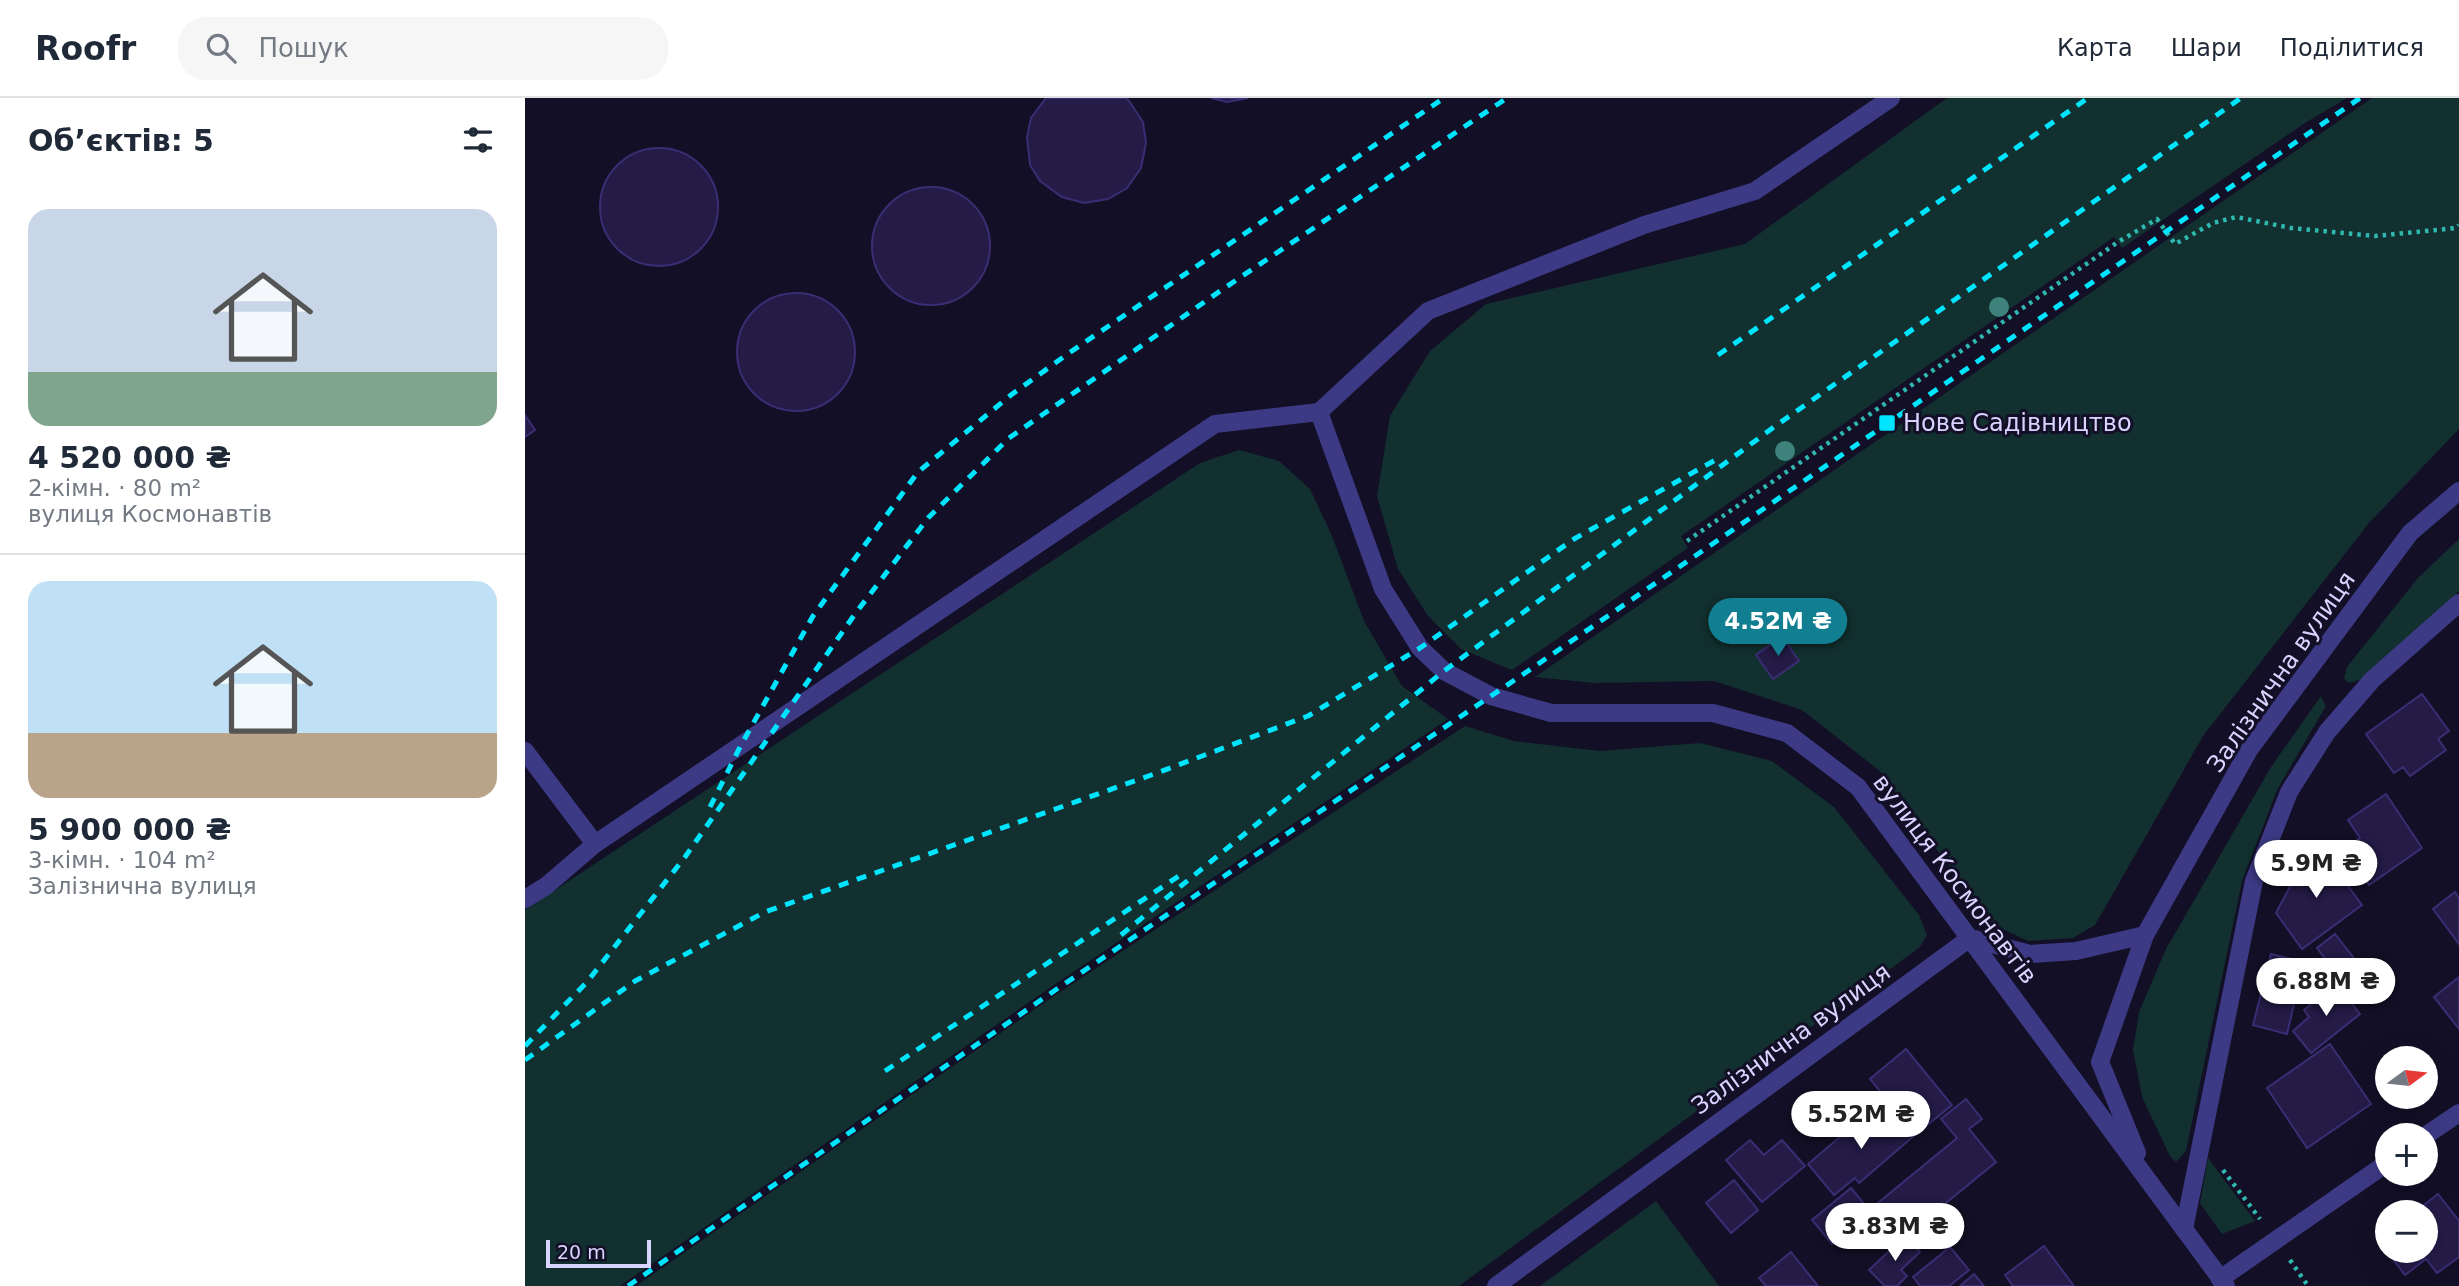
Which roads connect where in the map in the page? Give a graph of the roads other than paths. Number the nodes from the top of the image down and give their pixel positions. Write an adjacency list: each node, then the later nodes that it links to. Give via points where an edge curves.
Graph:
1 (1891, 98): 2 (street, via 1755,191 1644,225 1428,311)
2 (1319, 412): 6 (street, via 1216,424); 9 (street, вулиця Космонавтів, via 1383,589 1420,648 1444,671 1491,696 1551,713 1713,713 1787,733 1858,787)
3 (2459, 491): 8 (street, Залізнична вулиця, via 2410,533 2249,750)
4 (2459, 603): 14 (street, via 2372,680 2327,732 2289,792 2254,881)
5 (525, 751): 6 (street)
6 (595, 844): 7 (street)
7 (525, 899)
8 (2145, 935): 9 (street, via 2076,951 2030,954); 13 (street, Залізнична вулиця, via 2099,1062)
9 (1970, 938): 13 (street, вулиця Космонавтів); 16 (street, Залізнична вулиця)
10 (2459, 1113): 11 (street)
11 (2438, 1127)
12 (2375, 1171): 15 (street)
13 (2147, 1177): 14 (street, вулиця Космонавтів)
14 (2184, 1229): 15 (street, вулиця Космонавтів)
15 (2223, 1282)
16 (1496, 1286)

